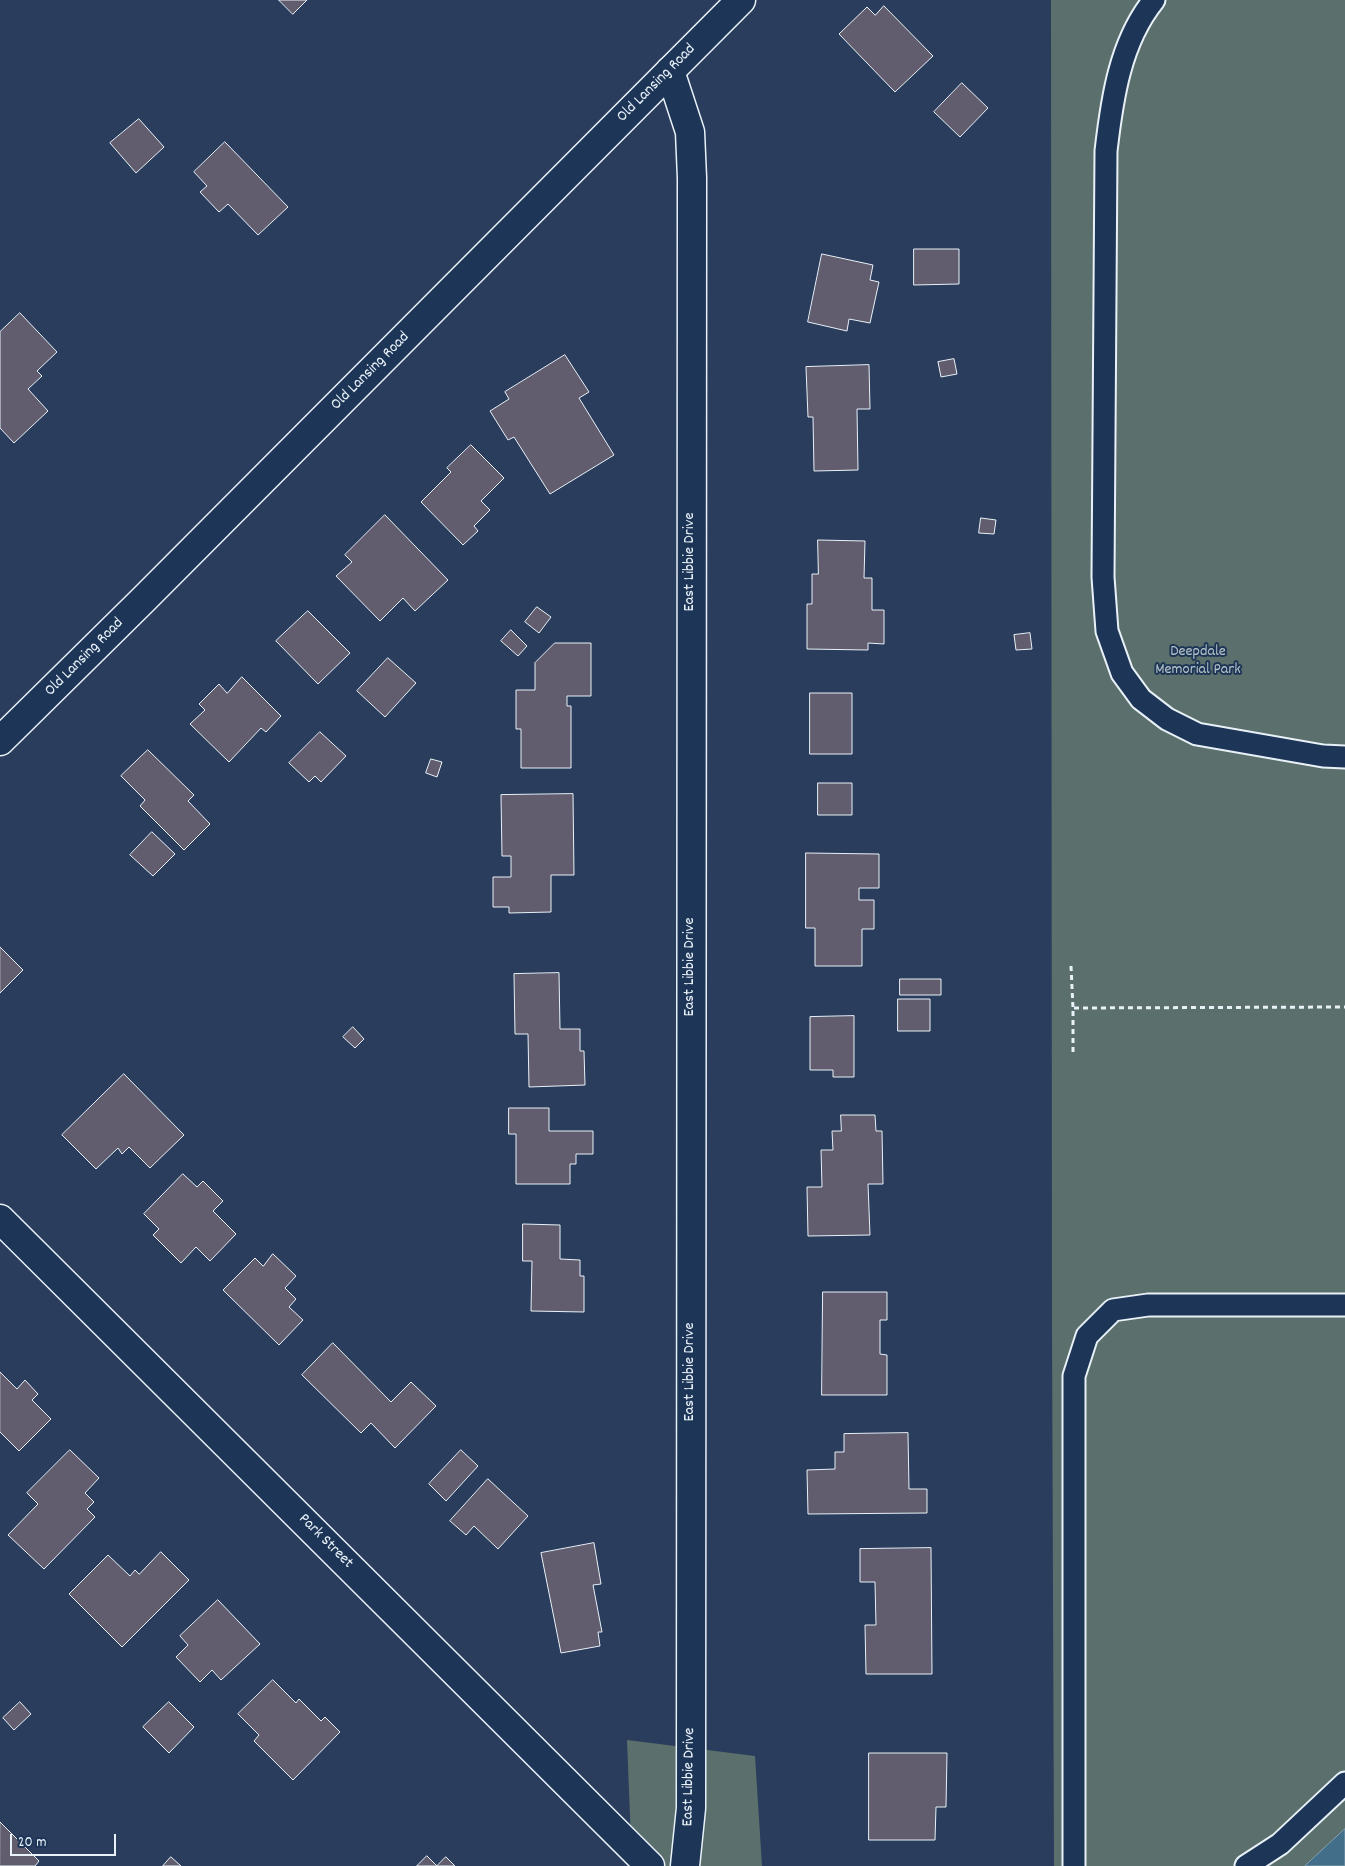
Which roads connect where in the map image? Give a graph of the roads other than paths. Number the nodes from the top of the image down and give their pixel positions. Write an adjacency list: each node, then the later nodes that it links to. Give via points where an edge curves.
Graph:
1 (741, 0): 3 (street, Old Lansing Road)
2 (1154, 0): 5 (lane, via 1145,11 1122,60 1111,108 1106,151 1103,577 1107,631 1122,673 1141,698 1167,719 1197,734)
3 (670, 71): 4 (street, Old Lansing Road); 10 (street, East Libbie Drive, via 690,132 692,178 691,1808)
4 (0, 741)
5 (1345, 757)
6 (0, 1219): 9 (street, Park Street)
7 (1345, 1306): 11 (lane, via 1148,1305 1113,1310 1087,1336 1074,1376)
8 (1345, 1783): 12 (lane, via 1280,1844)
9 (650, 1866)
10 (685, 1866)
11 (1074, 1866)
12 (1246, 1866)

